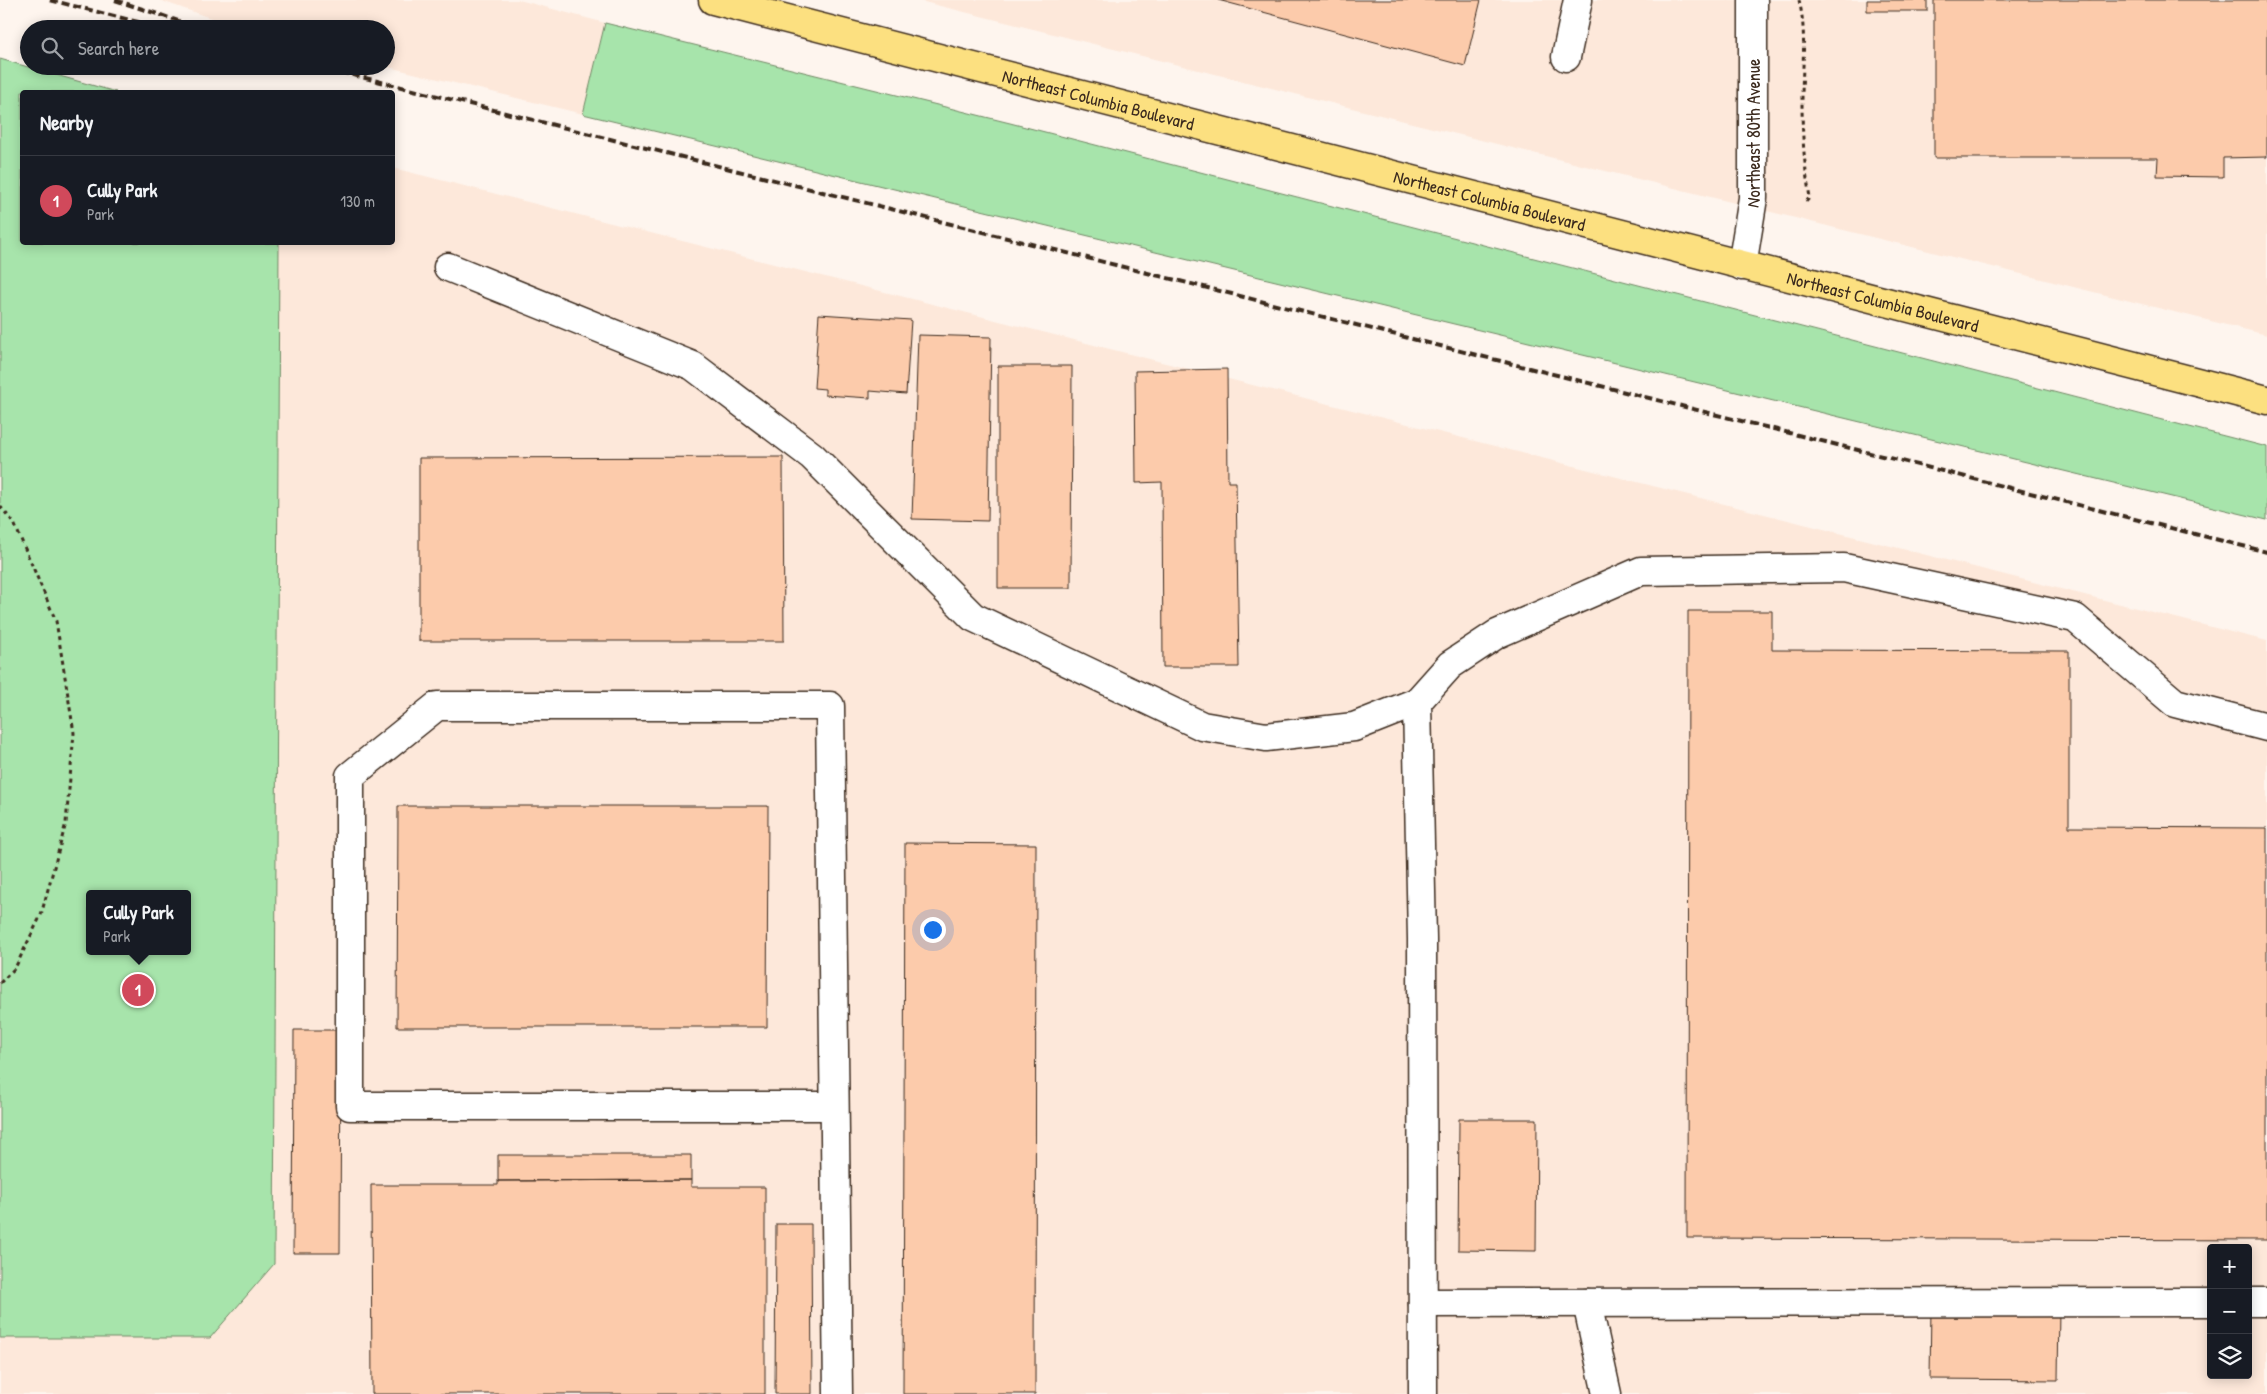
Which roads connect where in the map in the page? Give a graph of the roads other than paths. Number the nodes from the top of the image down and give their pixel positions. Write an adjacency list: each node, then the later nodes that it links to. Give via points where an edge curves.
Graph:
1 (713, 0): 5 (main road, Northeast Columbia Boulevard)
2 (1578, 0): 4 (street)
3 (1753, 0): 5 (street, Northeast 80th Avenue, via 1753,198)
4 (1566, 57)
5 (1742, 266): 7 (main road, Northeast Columbia Boulevard)
6 (448, 267): 8 (street, via 693,366 812,456 973,617 1202,726 1266,738 1354,728)
7 (2267, 400)
8 (1417, 702): 9 (street, via 1450,665 1497,634 1641,570 1844,568 2075,618 2175,703); 14 (street, via 1422,949)
9 (2267, 727)
10 (834, 1106): 10 (street, via 830,706 438,706 350,776 350,1106); 16 (street)
11 (2207, 1302): 15 (street)
12 (2252, 1302): 13 (street)
13 (2267, 1302)
14 (1423, 1303): 15 (street); 17 (street)
15 (1586, 1303): 18 (street)
16 (838, 1394)
17 (1424, 1394)
18 (1607, 1394)

